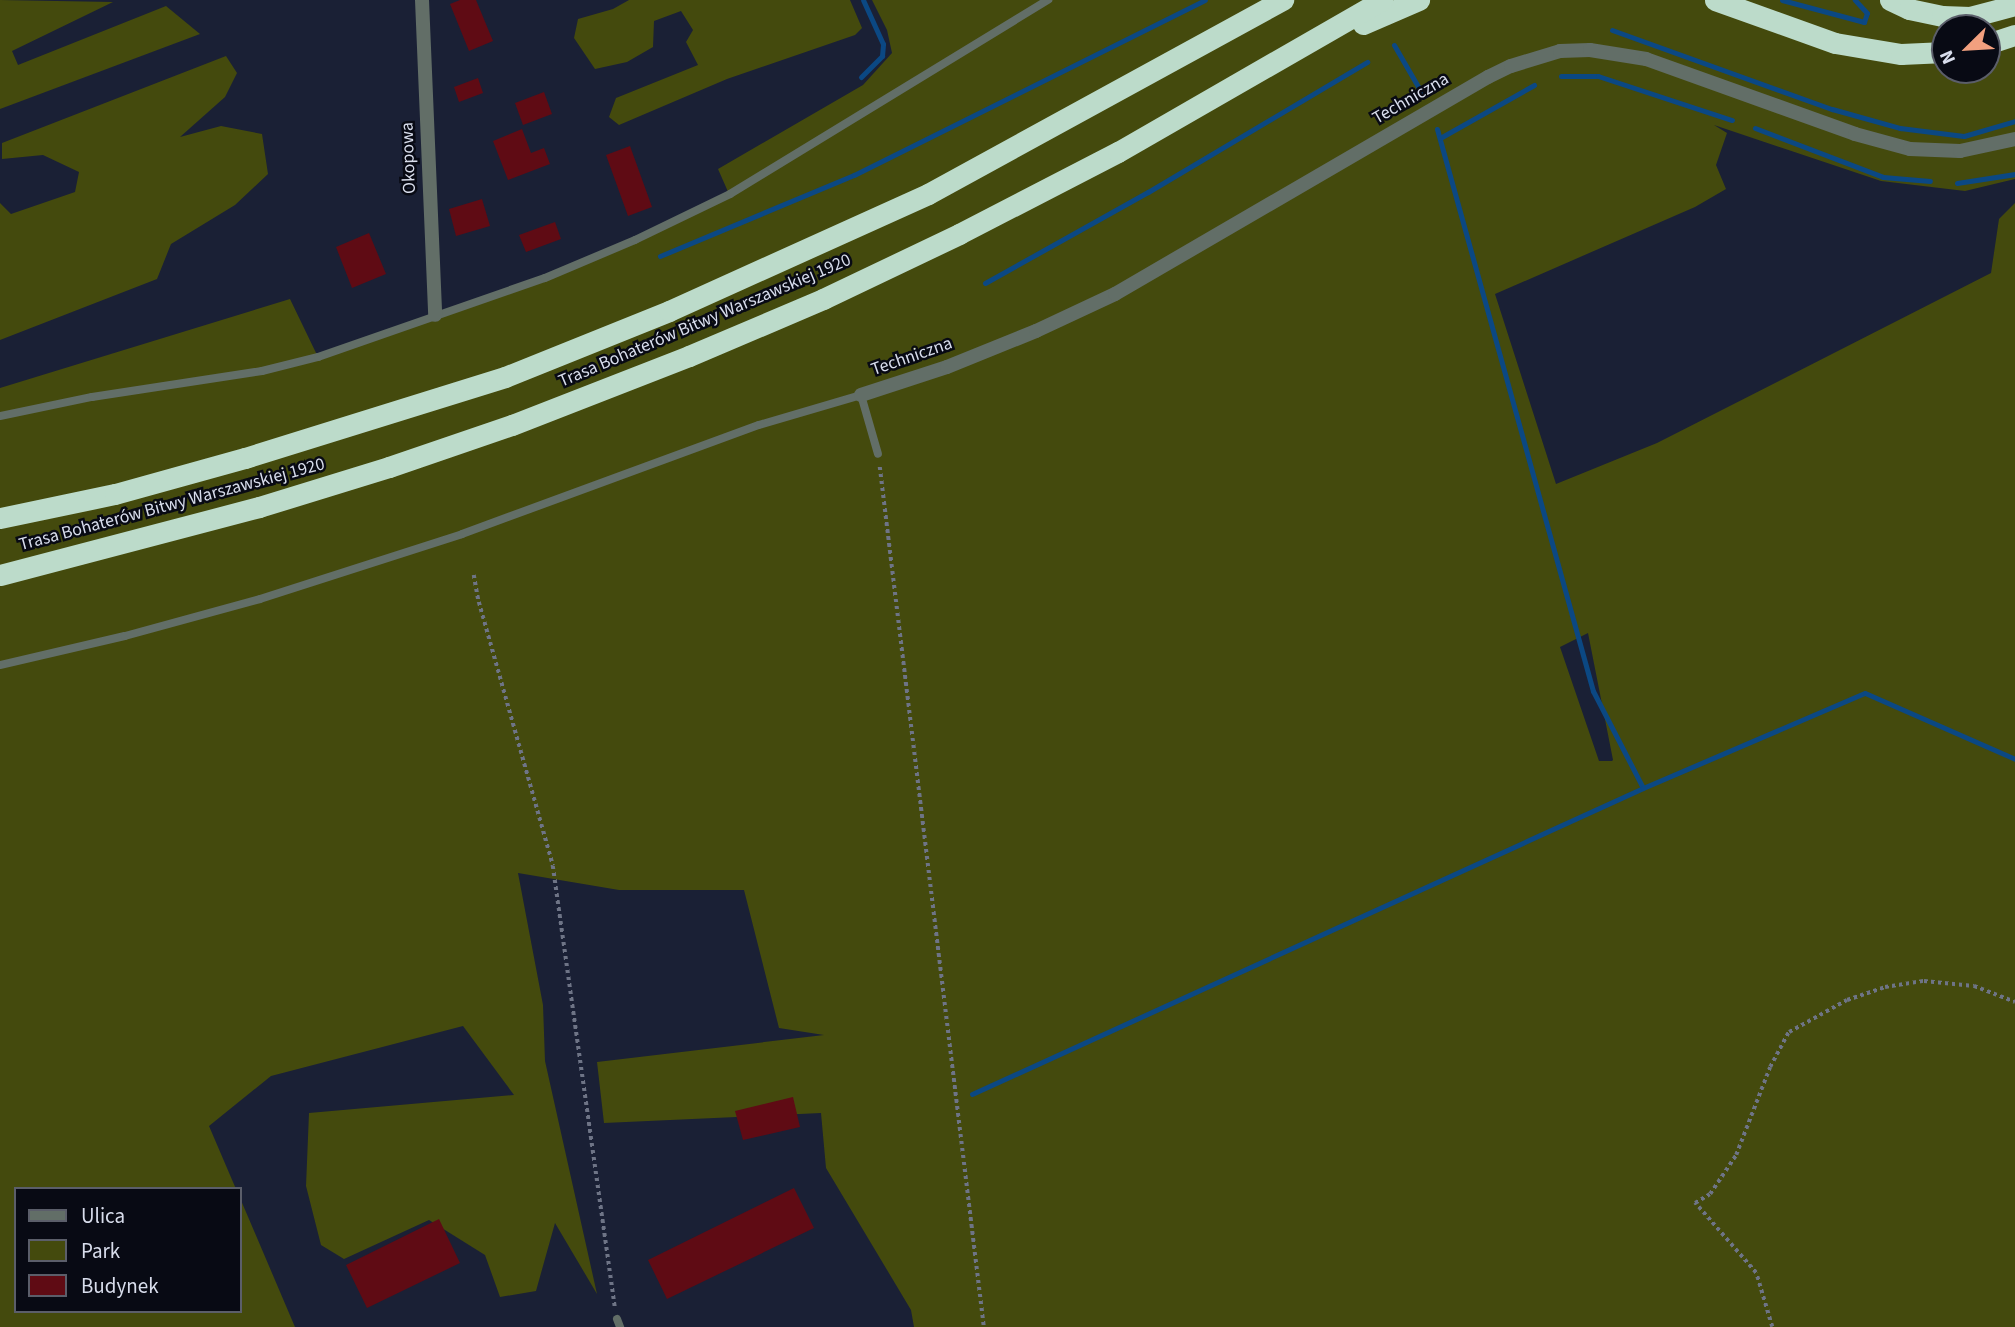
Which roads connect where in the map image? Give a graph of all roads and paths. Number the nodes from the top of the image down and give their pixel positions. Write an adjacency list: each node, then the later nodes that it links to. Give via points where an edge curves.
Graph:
1 (422, 0): 12 (street, Okopowa)
2 (1048, 0): 12 (lane, via 730,194 545,278)
3 (1283, 0): 16 (highway, Trasa Bohaterów Bitwy Warszawskiej 1920, via 928,194 581,347 505,377 245,458 115,494)
4 (1382, 0): 10 (highway, Trasa Bohaterów Bitwy Warszawskiej 1920)
5 (1419, 0): 10 (highway)
6 (1715, 0): 9 (highway, via 1835,43 1901,54)
7 (1890, 0): 8 (highway, via 1909,9 1970,17)
8 (2015, 5)
9 (1931, 53)
10 (1277, 61): 17 (highway, Trasa Bohaterów Bitwy Warszawskiej 1920, via 1118,152 959,234 690,356 389,467)
11 (2015, 139): 13 (street, Techniczna, via 1961,151 1910,149 1646,59 1590,50 1560,51 1488,77 1115,294 960,362)
12 (435, 315): 14 (lane, via 318,357 262,371)
13 (862, 395): 15 (lane); 19 (lane, via 759,425 463,534 272,595)
14 (0, 415)
15 (878, 454): 22 (path)
16 (0, 518)
17 (0, 575)
18 (474, 575): 21 (path, via 553,866)
19 (0, 665)
20 (2015, 1002): 23 (path, via 1974,986 1924,981 1885,987 1847,1000 1789,1032 1770,1067 1736,1155 1710,1194 1695,1203 1756,1273)
21 (619, 1323)
22 (984, 1327)
23 (1772, 1327)

